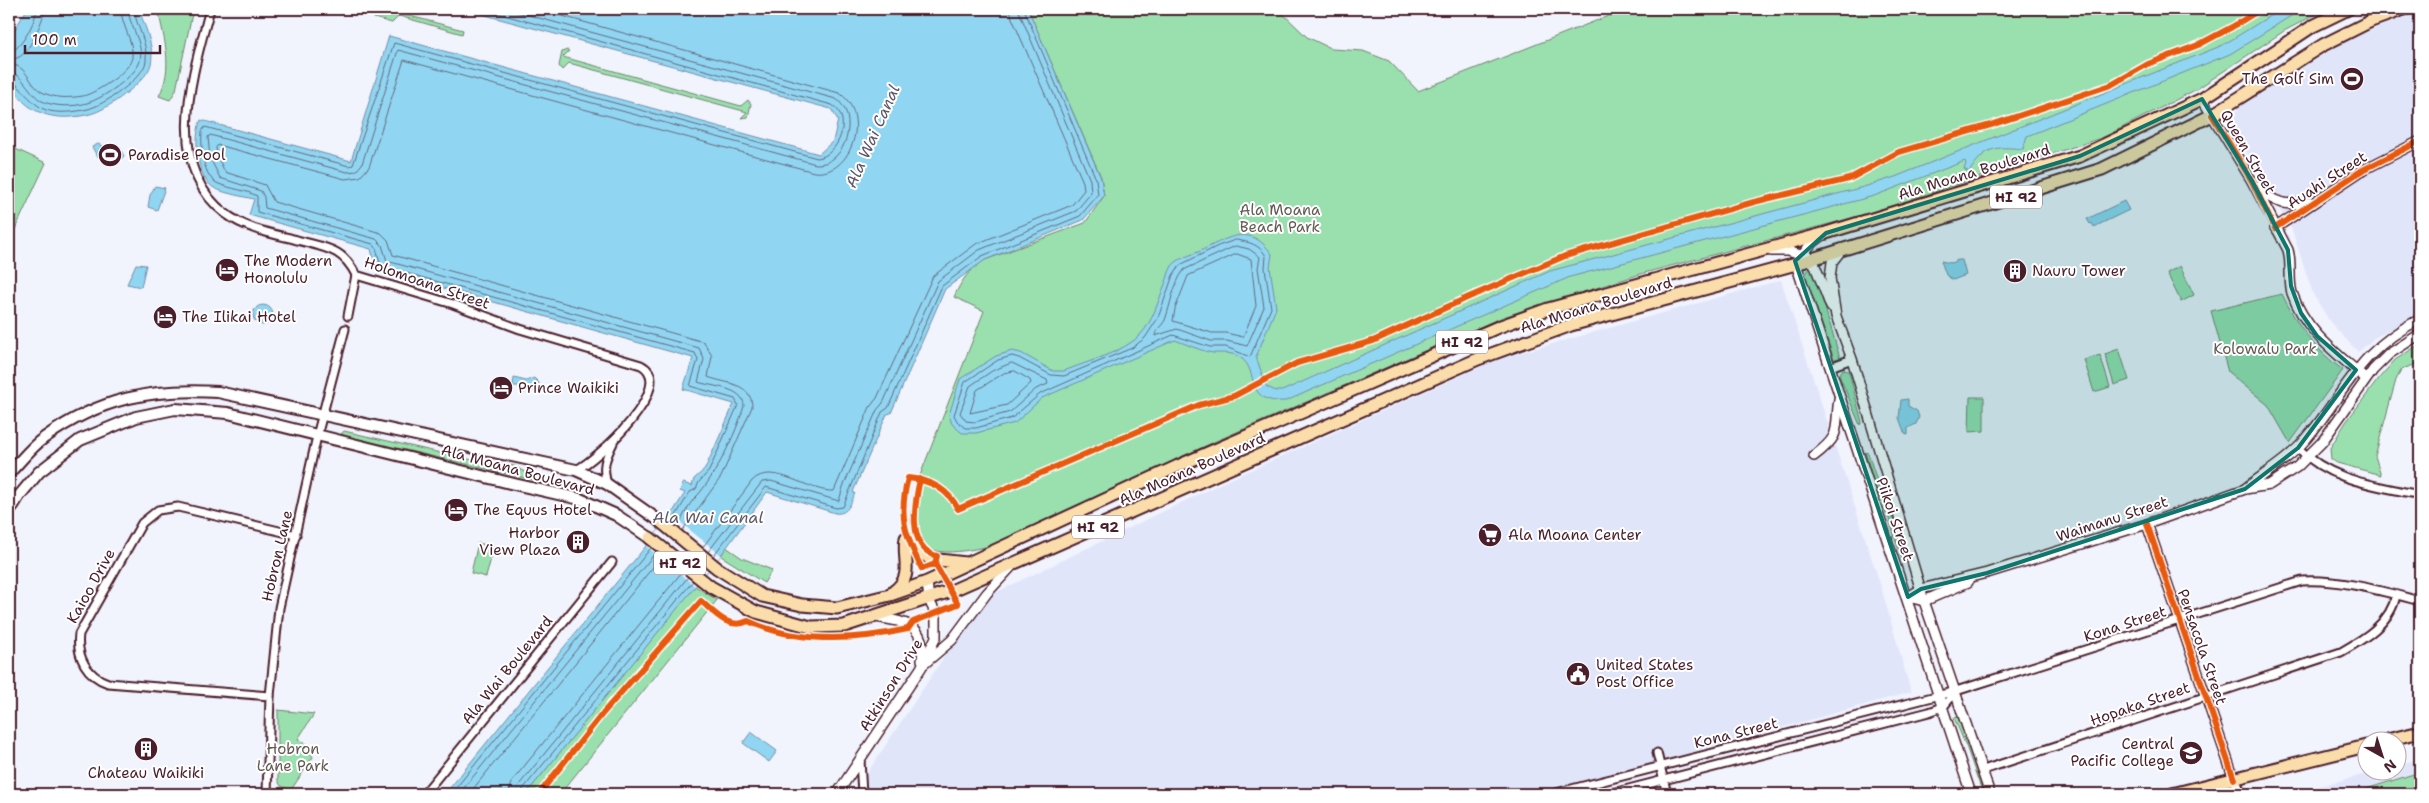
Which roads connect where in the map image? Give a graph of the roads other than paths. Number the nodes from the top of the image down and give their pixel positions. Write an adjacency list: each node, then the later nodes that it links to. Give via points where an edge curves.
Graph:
1 (210, 9): 14 (street, Holomoana Street, via 192,88 187,140 190,159 202,187 227,215 258,229 333,249 348,260)
2 (2348, 9): 4 (main road, Ala Moana Boulevard / HI 92, via 2313,26)
3 (2404, 9): 5 (main road, Ala Moana Boulevard / HI 92, via 2323,45)
4 (2202, 99): 5 (street, Queen Street); 10 (main road, Ala Moana Boulevard / HI 92, via 2080,156)
5 (2212, 115): 7 (street, Queen Street); 11 (main road, Ala Moana Boulevard / HI 92, via 2102,169)
6 (2420, 141): 8 (street, Auahi Street, via 2361,171)
7 (2252, 181): 8 (street, via 2265,196 2283,205); 9 (street, Queen Street)
8 (2315, 202): 9 (street, Auahi Street)
9 (2275, 228): 22 (street, Queen Street, via 2290,260 2291,286 2301,313 2317,336)
10 (1826, 233): 12 (main road, Ala Moana Boulevard / HI 92); 13 (street)
11 (1842, 249): 13 (main road, Ala Moana Boulevard / HI 92); 16 (street, Piikoi Street, via 1832,262 1830,278)
12 (1758, 251): 13 (street, via 1787,251); 42 (main road, Ala Moana Boulevard / HI 92, via 1548,309 1498,327 1178,466)
13 (1803, 259): 16 (street, Piikoi Street); 21 (street, Piikoi Street); 43 (main road, Ala Moana Boulevard / HI 92, via 1571,326 1478,359)
14 (356, 275): 15 (street); 27 (street, Holomoana Street, via 643,366 651,377 651,390)
15 (348, 316)
16 (1836, 316): 20 (street, Piikoi Street)
17 (2420, 319): 22 (street, via 2380,344)
18 (345, 328): 25 (street, Hobron Lane)
19 (2420, 334): 23 (street, via 2389,354)
20 (1852, 359): 21 (street); 46 (street, Piikoi Street)
21 (1830, 367): 24 (street, Piikoi Street)
22 (2356, 370): 23 (street, Queen Street); 28 (street)
23 (2365, 378): 30 (street)
24 (1840, 396): 29 (street, via 1836,431 1831,443); 49 (street, Piikoi Street)
25 (322, 415): 26 (street, Hobron Lane); 31 (main road, Ala Moana Boulevard / HI 92); 32 (main road, Ala Moana Boulevard / HI 92, via 218,392 178,390 125,398 87,411 43,439)
26 (317, 436): 36 (main road, Ala Moana Boulevard / HI 92, via 228,413 175,409 136,417 80,440 40,472 18,496); 39 (street, Hobron Lane); 40 (main road, Ala Moana Boulevard / HI 92, via 580,498 616,515)
27 (617, 436): 31 (street, Holomoana Street, via 594,460); 33 (street, Holomoana Street, via 604,460)
28 (2298, 448): 30 (street); 34 (street)
29 (1814, 456)
30 (2308, 458): 34 (street, via 2269,485); 35 (street, via 2335,475)
31 (576, 470): 33 (main road, Ala Moana Boulevard / HI 92)
32 (9, 473)
33 (607, 484): 37 (main road, Ala Moana Boulevard / HI 92)
34 (2245, 489): 38 (street, Waimanu Street)
35 (2420, 495)
36 (9, 512)
37 (661, 522): 47 (main road, Ala Moana Boulevard / HI 92, via 717,568 762,596 802,605 837,608)
38 (2147, 524): 44 (street, Waimanu Street); 54 (street, Pensacola Street)
39 (296, 535): 59 (street, Hobron Lane, via 278,608); 59 (street, Kaioo Drive, via 178,507 158,510 142,522 78,639 85,666 95,677 108,683)
40 (650, 538): 53 (main road, Ala Moana Boulevard / HI 92, via 711,588 756,612 811,627 844,626)
41 (612, 562): 72 (street, Ala Wai Boulevard)
42 (968, 563): 45 (main road, Ala Moana Boulevard / HI 92); 47 (main road, via 930,559 906,538 904,548 908,571 903,583)
43 (1012, 565): 50 (main road, Ala Moana Boulevard / HI 92); 55 (street, via 987,592 952,640)
44 (1987, 573): 46 (street, Waimanu Street); 51 (street, Waimanu Street)
45 (927, 582): 47 (main road, Ala Moana Boulevard / HI 92); 50 (street, Atkinson Drive)
46 (1921, 589): 49 (street, Waimanu Street); 51 (street, Piikoi Street)
47 (890, 595)
48 (2396, 595): 52 (street, Kona Street); 54 (street, Kona Street, via 2320,580 2302,581); 58 (street, Hopaka Street, via 2380,625 2341,652 2287,672)
49 (1908, 597): 51 (street); 57 (street, Piikoi Street)
50 (929, 600): 53 (main road, Ala Moana Boulevard / HI 92); 55 (street, Atkinson Drive, via 936,614 936,637)
51 (1924, 601): 56 (street, Piikoi Street)
52 (2420, 601)
53 (875, 617): 55 (street, via 911,625 920,634 923,647)
54 (2179, 621): 56 (street, Kona Street); 58 (street, Pensacola Street)
55 (920, 668): 65 (street, Atkinson Drive)
56 (1956, 691): 57 (street, Kona Street); 60 (street); 67 (street, Piikoi Street)
57 (1938, 693): 60 (street, Piikoi Street); 66 (street, Kona Street)
58 (2205, 695): 67 (street, Hopaka Street); 68 (street, Pensacola Street)
59 (270, 696): 71 (street, Hobron Lane)
60 (1943, 708): 69 (street, Kona Street); 77 (street, Piikoi Street)
61 (2420, 732): 62 (main road)
62 (2406, 735)
63 (2356, 748): 68 (main road)
64 (1658, 753): 66 (street)
65 (860, 760): 70 (street, Atkinson Drive); 73 (street)
66 (1660, 766): 69 (street); 74 (street, Kona Street)
67 (1983, 770): 78 (street, Piikoi Street)
68 (2234, 779): 79 (main road); 80 (main road, Pensacola Street)
69 (1664, 781): 75 (street, Kona Street); 76 (street)
70 (841, 793)
71 (267, 794)
72 (424, 794)
73 (862, 794)
74 (1552, 794)
75 (1609, 794)
76 (1667, 794)
77 (1972, 794)
78 (1990, 794)
79 (2172, 794)
80 (2240, 794)

